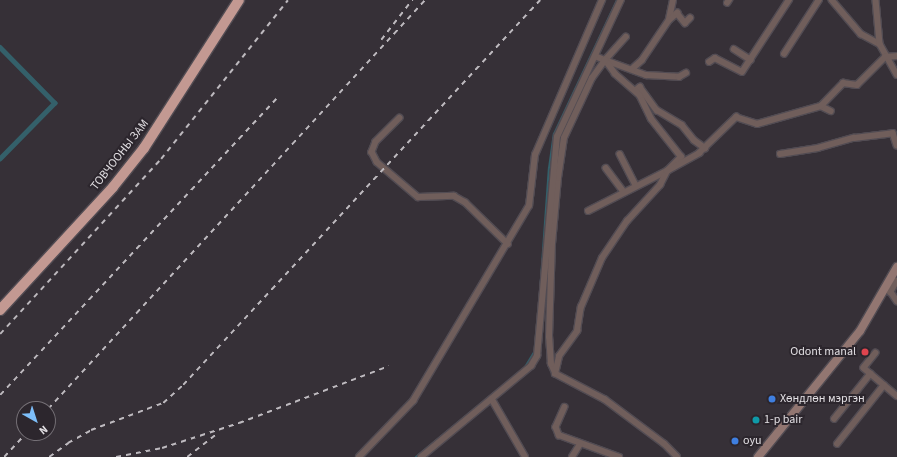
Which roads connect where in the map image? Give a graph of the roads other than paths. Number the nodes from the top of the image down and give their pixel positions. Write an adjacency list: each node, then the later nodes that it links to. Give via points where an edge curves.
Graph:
1 (231, 0): 44 (highway, ТОВЧООНЫ ЗАМ, via 140,144 99,194)
2 (239, 0): 45 (highway, ТОВЧООНЫ ЗАМ, via 144,148 94,208)
3 (602, 0): 40 (street, via 535,155 529,206)
4 (621, 0): 18 (street)
5 (673, 0): 13 (street)
6 (789, 0): 22 (street)
7 (819, 0): 17 (street)
8 (832, 0): 11 (street)
9 (837, 0): 11 (street)
10 (876, 0): 15 (street)
11 (838, 10): 15 (street, via 861,34)
12 (690, 18): 13 (street, via 684,23 677,12)
13 (669, 20): 24 (street, via 642,60)
14 (626, 37): 21 (street)
15 (880, 44): 20 (street)
16 (734, 49): 22 (street)
17 (784, 54)
18 (595, 56): 21 (street); 51 (street, via 557,137 537,356 531,366)
19 (897, 56): 20 (street)
20 (885, 57): 26 (street); 28 (street, via 858,85 843,83)
21 (605, 60): 24 (street); 27 (street, via 615,74); 47 (street, via 592,78 564,138 552,244 548,337 550,364)
22 (751, 60): 23 (street, via 742,72 715,58)
23 (709, 62)
24 (632, 69): 25 (street, via 652,75 679,77)
25 (686, 73)
26 (897, 75)
27 (636, 90): 32 (street, via 640,87 657,110 682,125 694,140); 36 (street, via 651,119 681,157)
28 (821, 106): 29 (street); 32 (street, via 757,124 736,117)
29 (831, 111)
30 (400, 118): 40 (street, via 376,142 372,152 377,162 418,197 454,196 465,202)
31 (897, 145): 34 (street, via 893,133 854,138 818,148)
32 (705, 148): 36 (street)
33 (620, 154): 37 (street)
34 (780, 154)
35 (606, 168): 38 (street)
36 (667, 171): 37 (street); 47 (street, via 660,185 627,222 602,258 581,307 578,331 559,356)
37 (636, 185): 38 (street)
38 (624, 192): 39 (street)
39 (588, 211)
40 (508, 244): 56 (street, via 413,401)
41 (897, 267): 62 (main road, via 860,331)
42 (897, 281): 43 (street, via 891,292)
43 (897, 300)
44 (0, 301)
45 (0, 310)
46 (876, 353): 48 (street, via 864,368)
47 (556, 374): 61 (street, via 606,400)
48 (870, 374): 49 (street); 53 (street)
49 (884, 385): 50 (street); 55 (street)
50 (897, 396)
51 (492, 399): 57 (street); 58 (street)
52 (565, 407): 54 (street, via 556,427 559,435)
53 (834, 419)
54 (580, 444): 59 (street); 60 (street)
55 (838, 444)
56 (359, 457)
57 (421, 457)
58 (525, 457)
59 (572, 457)
60 (619, 457)
61 (677, 457)
62 (758, 457)

